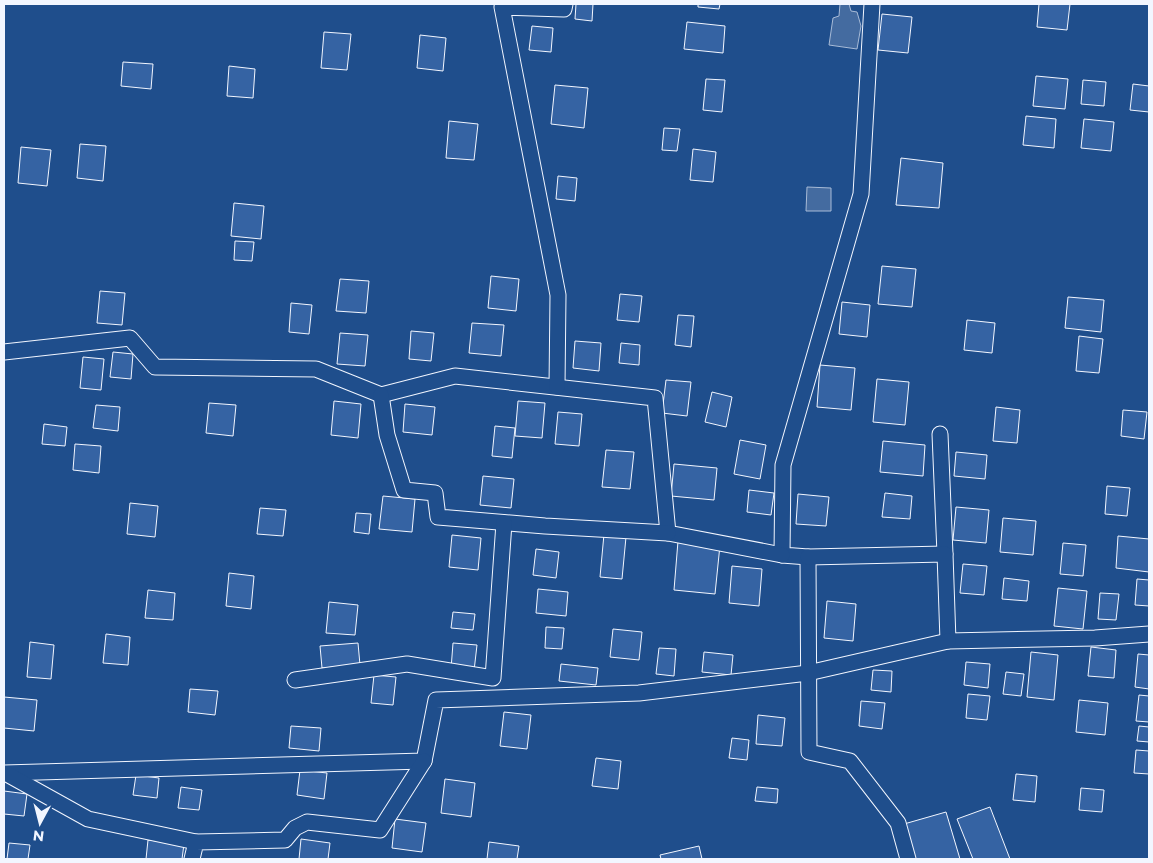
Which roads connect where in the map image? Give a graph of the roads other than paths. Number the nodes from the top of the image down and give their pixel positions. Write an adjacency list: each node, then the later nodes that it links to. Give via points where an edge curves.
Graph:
1 (565, 4): 4 (street, via 564,9 502,7 558,296)
2 (872, 4): 10 (street, via 861,194 783,464)
3 (4, 352): 5 (street, via 130,338 155,367 316,369)
4 (556, 387): 5 (street, via 455,376); 8 (street, via 656,398)
5 (381, 395): 7 (street, via 387,435 404,490 435,493 438,517)
6 (940, 434): 9 (street)
7 (504, 523): 8 (street); 15 (street, via 493,678 407,664)
8 (668, 533): 10 (street)
9 (944, 554): 11 (street); 13 (street)
10 (782, 555): 11 (street)
11 (808, 557): 14 (street)
12 (1149, 634): 13 (street)
13 (948, 641): 14 (street)
14 (808, 673): 16 (street, via 639,693 436,700); 20 (street, via 809,752 850,761 898,822)
15 (295, 680)
16 (424, 761): 17 (street); 18 (street, via 380,830 307,822 295,828 285,840)
17 (5, 773): 18 (street, via 88,818)
18 (196, 842): 19 (street)
19 (192, 859)
20 (908, 859)

